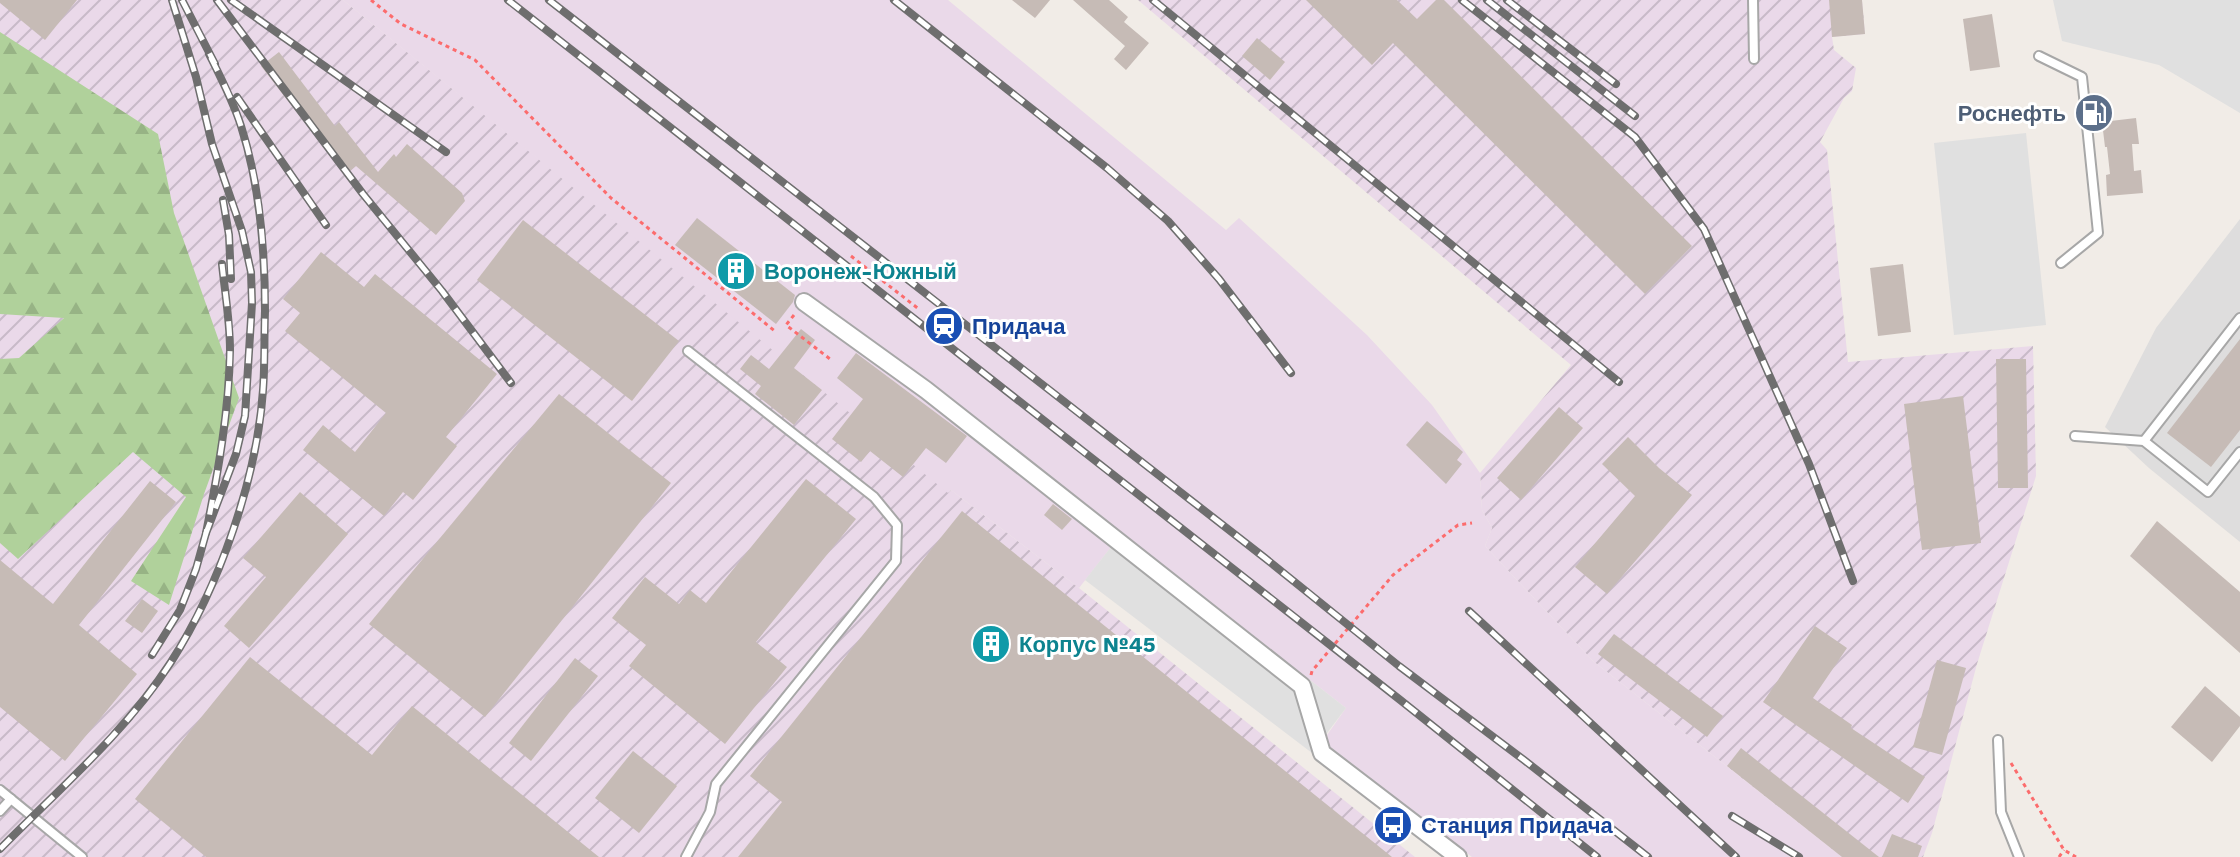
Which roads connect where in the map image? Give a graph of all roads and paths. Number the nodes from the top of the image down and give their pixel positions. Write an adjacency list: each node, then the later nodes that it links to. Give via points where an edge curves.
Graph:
1 (371, 0): 11 (path, via 401,24 475,60 611,198)
2 (1753, 0): 4 (lane)
3 (2039, 56): 6 (lane, via 2082,77 2097,218 2098,233)
4 (1754, 59)
5 (851, 256): 8 (path)
6 (2061, 263)
7 (804, 302): 26 (street, via 926,390 1302,686 1322,753)
8 (920, 310)
9 (2240, 318): 15 (lane)
10 (791, 329): 13 (path)
11 (776, 332)
12 (688, 351): 25 (lane, via 874,497 897,525 896,561 716,784 710,812)
13 (830, 359)
14 (2075, 436): 15 (lane)
15 (2144, 441): 16 (lane, via 2208,492)
16 (2240, 452)
17 (1472, 523): 18 (path, via 1458,525 1393,575)
18 (1312, 671)
19 (1998, 740): 23 (path); 27 (lane, via 2001,812)
20 (0, 790): 21 (lane)
21 (11, 799): 22 (lane); 24 (lane)
22 (0, 811)
23 (2064, 850): 28 (path); 29 (path)
24 (82, 857)
25 (686, 857)
26 (1458, 857)
27 (2019, 857)
28 (2059, 857)
29 (2076, 857)

